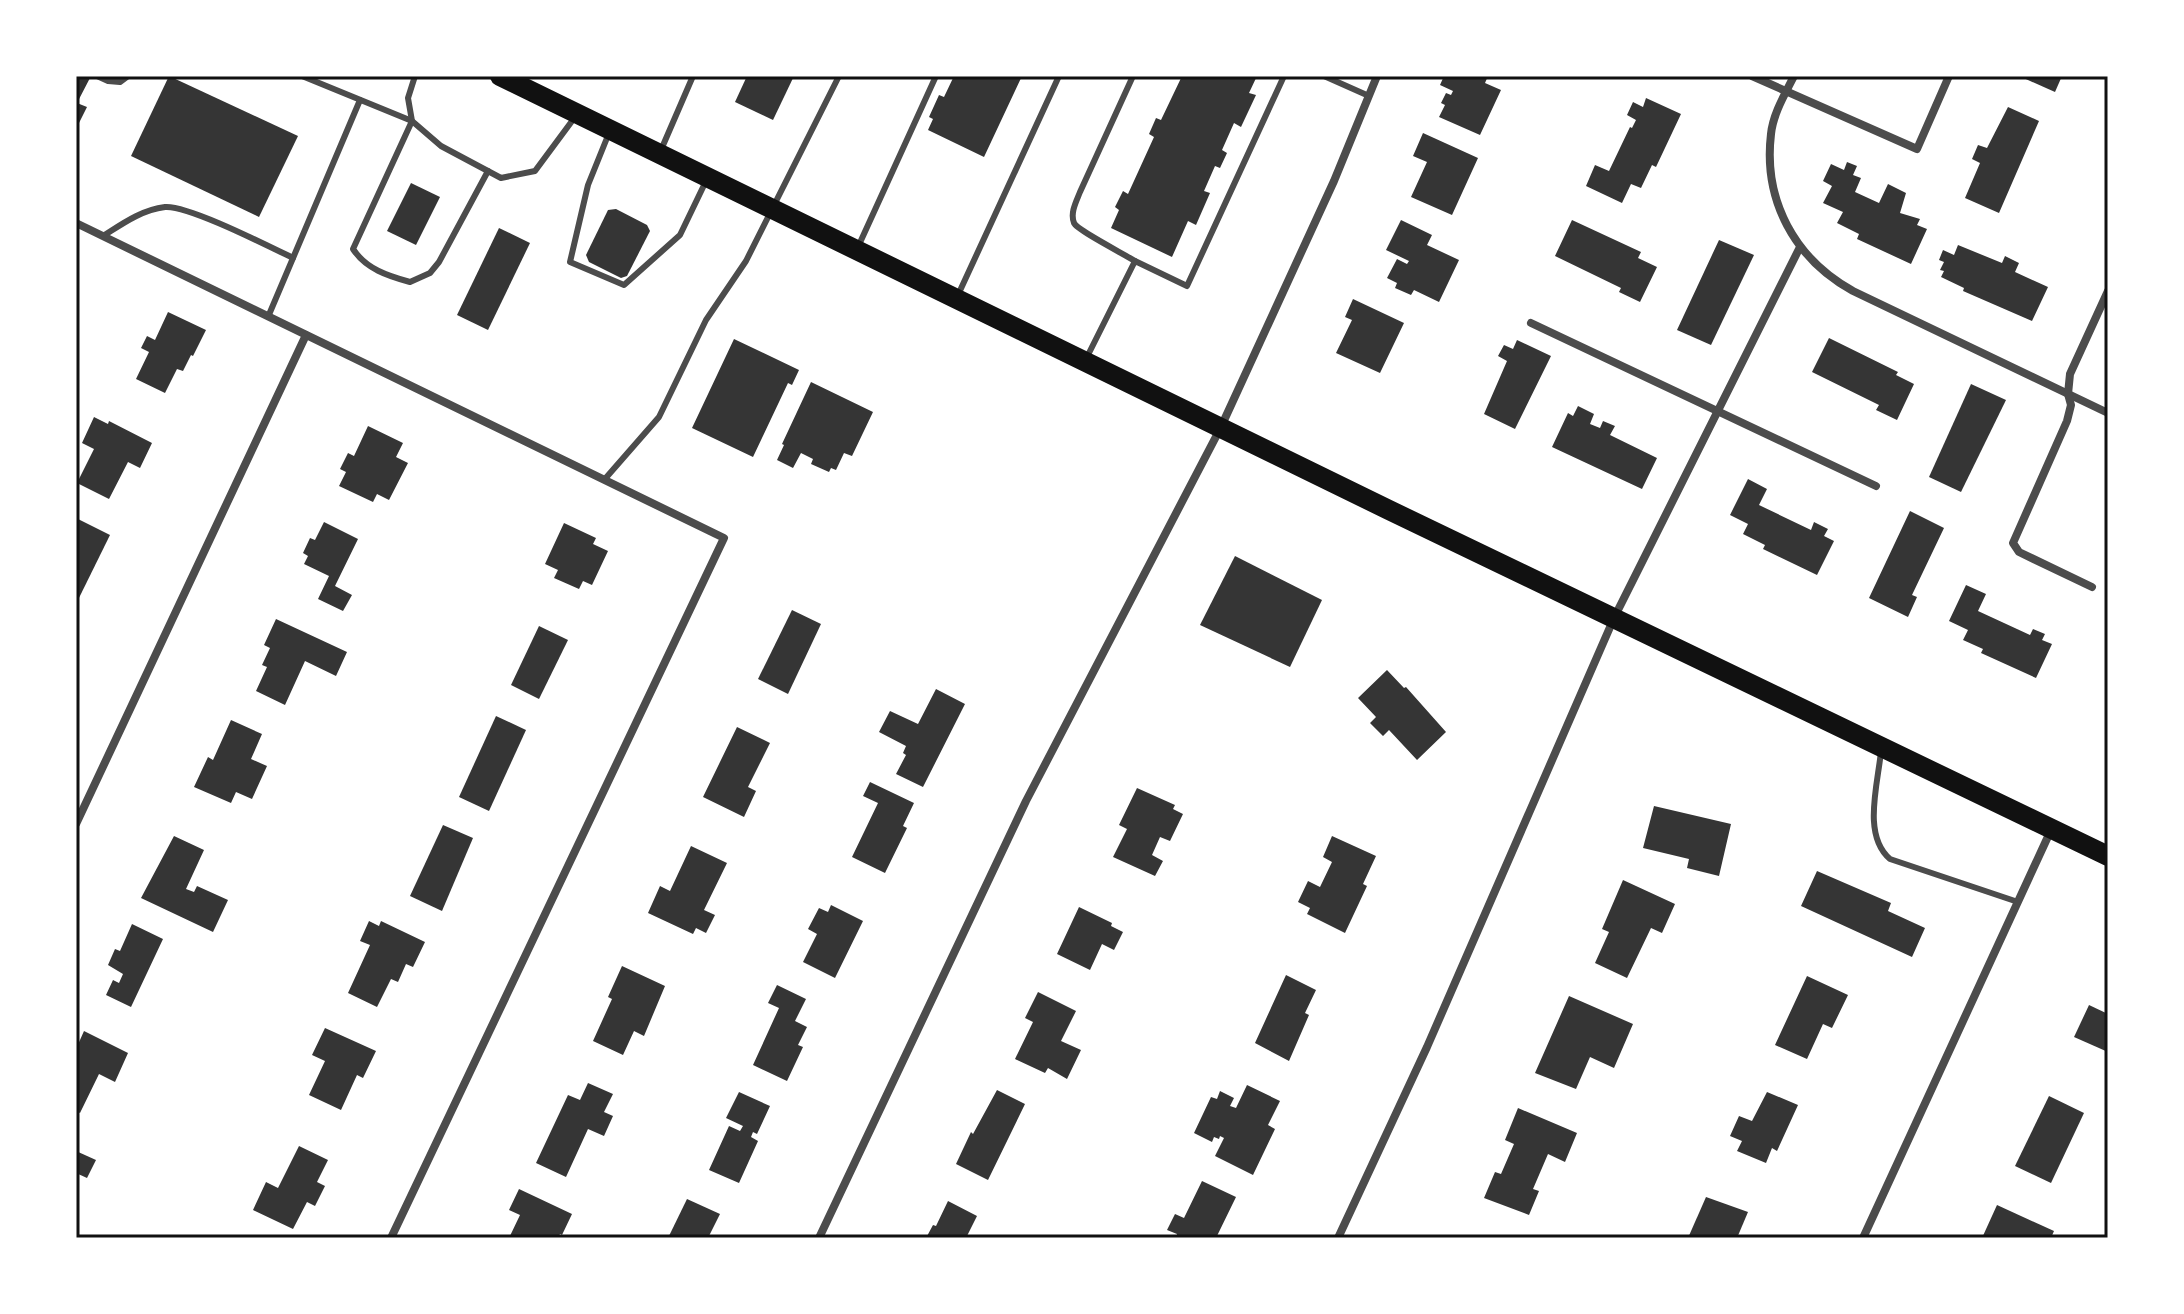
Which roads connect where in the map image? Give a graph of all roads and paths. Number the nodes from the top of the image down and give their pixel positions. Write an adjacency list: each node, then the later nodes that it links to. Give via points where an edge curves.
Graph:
1 (97, 76): 2 (lane, via 120,82)
2 (128, 76)
3 (302, 76): 19 (lane)
4 (415, 76): 21 (lane, via 408,98)
5 (500, 76): 20 (main road, via 532,87)
6 (693, 76): 23 (lane)
7 (839, 76): 26 (lane)
8 (936, 76): 30 (lane)
9 (1059, 76): 34 (lane)
10 (1133, 76): 32 (lane, via 1080,192 1073,221)
11 (1284, 76): 32 (lane, via 1187,286)
12 (1324, 76): 18 (lane)
13 (1377, 76): 18 (street)
14 (1752, 76): 17 (street)
15 (1794, 76): 17 (street)
16 (1949, 76): 17 (street, via 1917,149)
17 (1787, 91): 29 (street, via 1771,133 1769,169 1777,204)
18 (1369, 96): 42 (street)
19 (360, 100): 21 (lane); 31 (lane)
20 (577, 114): 22 (main road); 24 (lane, via 535,171 501,178)
21 (412, 121): 24 (lane, via 441,146); 24 (lane, via 353,249 363,262 410,282 420,279 439,262)
22 (611, 130): 23 (main road); 25 (lane, via 588,185 570,262 624,285 680,235)
23 (660, 154): 25 (main road)
24 (488, 171)
25 (708, 177): 26 (main road)
26 (773, 209): 30 (main road); 43 (lane, via 706,320 659,417)
27 (76, 223): 28 (street)
28 (103, 236): 31 (lane, via 148,211 169,207); 35 (street)
29 (1800, 247): 39 (street, via 1853,291); 40 (street)
30 (857, 250): 34 (main road)
31 (293, 258): 35 (lane)
32 (1135, 261): 38 (lane)
33 (2108, 291): 39 (street, via 2070,374)
34 (957, 298): 38 (main road)
35 (268, 317): 37 (street)
36 (1531, 323): 40 (street)
37 (306, 335): 43 (street); 48 (street)
38 (1085, 361): 42 (main road)
39 (2068, 394): 41 (street); 45 (street, via 2067,421 2013,546)
40 (1717, 412): 44 (street); 46 (street)
41 (2108, 413)
42 (1221, 427): 46 (main road); 53 (street, via 1026,801)
43 (604, 480): 52 (street, via 724,538)
44 (1876, 486)
45 (2092, 587)
46 (1614, 618): 47 (main road); 54 (street)
47 (1882, 747): 49 (main road); 51 (lane, via 1875,818 1881,851 1890,859)
48 (76, 824)
49 (2051, 829): 50 (main road); 51 (street)
50 (2108, 856)
51 (2018, 902): 55 (street)
52 (391, 1238)
53 (819, 1238)
54 (1338, 1238)
55 (1863, 1238)

